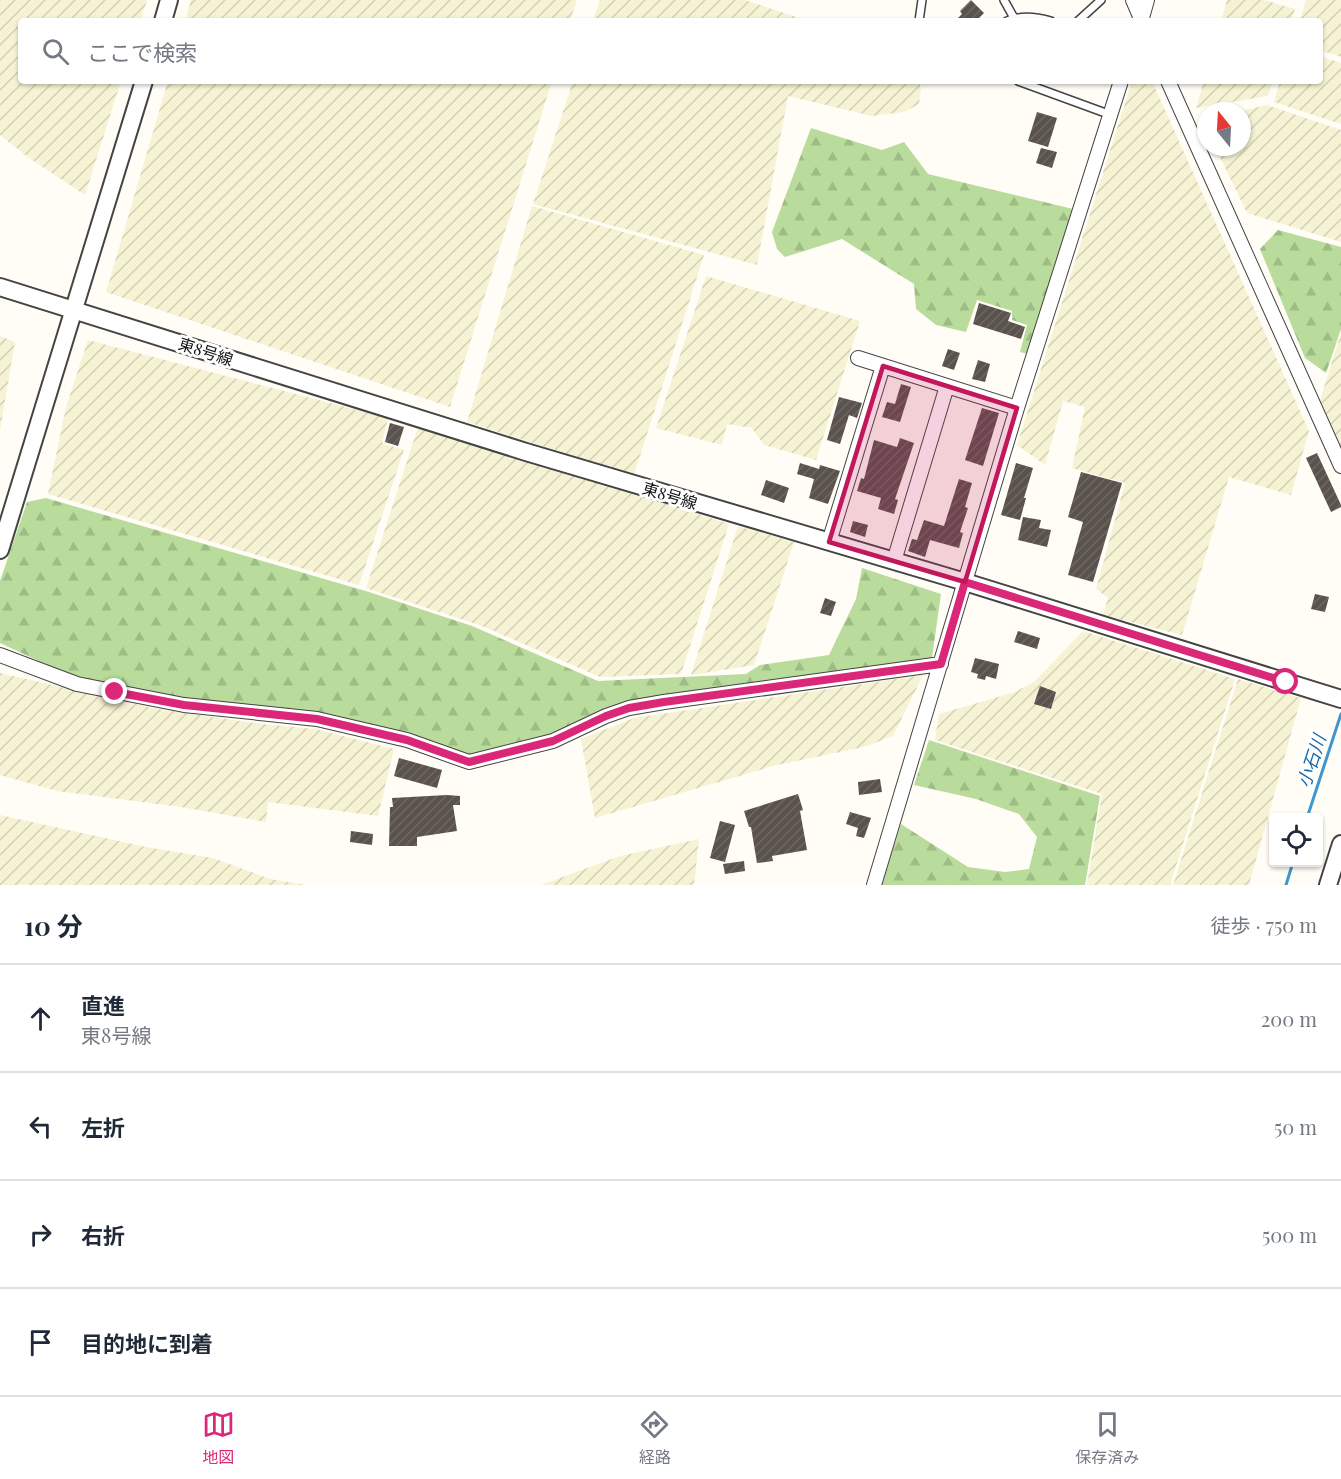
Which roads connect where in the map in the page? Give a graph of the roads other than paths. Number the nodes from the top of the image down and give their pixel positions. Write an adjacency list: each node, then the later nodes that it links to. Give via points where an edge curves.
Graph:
1 (169, 0): 7 (street)
2 (922, 0): 8 (lane)
3 (1004, 0): 9 (lane)
4 (1101, 0): 10 (lane)
5 (1133, 0): 11 (street)
6 (1147, 0): 12 (street)
7 (164, 18)
8 (919, 18)
9 (1009, 18)
10 (1081, 18)
11 (1140, 18)
12 (1142, 18)
13 (143, 84): 19 (street)
14 (1026, 84): 17 (lane)
15 (1121, 84): 17 (street)
16 (1169, 84): 24 (street)
17 (1110, 115): 23 (street)
18 (0, 287): 19 (street, 東8号線)
19 (75, 309): 25 (street, 東8号線, via 526,452); 26 (street)
20 (858, 358): 21 (street)
21 (883, 366): 22 (street); 25 (street)
22 (947, 386): 23 (street); 27 (street)
23 (1017, 408): 28 (street)
24 (1341, 466)
25 (829, 542): 27 (street, 東8号線)
26 (0, 550)
27 (894, 561): 28 (street, 東8号線)
28 (965, 582): 30 (street); 31 (street, 東8号線)
29 (0, 655): 30 (street, via 77,684 184,705 317,719 407,740 469,762 553,741 629,708)
30 (941, 664): 33 (street)
31 (1341, 699)
32 (1341, 844): 34 (street)
33 (874, 885)
34 (1328, 885)

